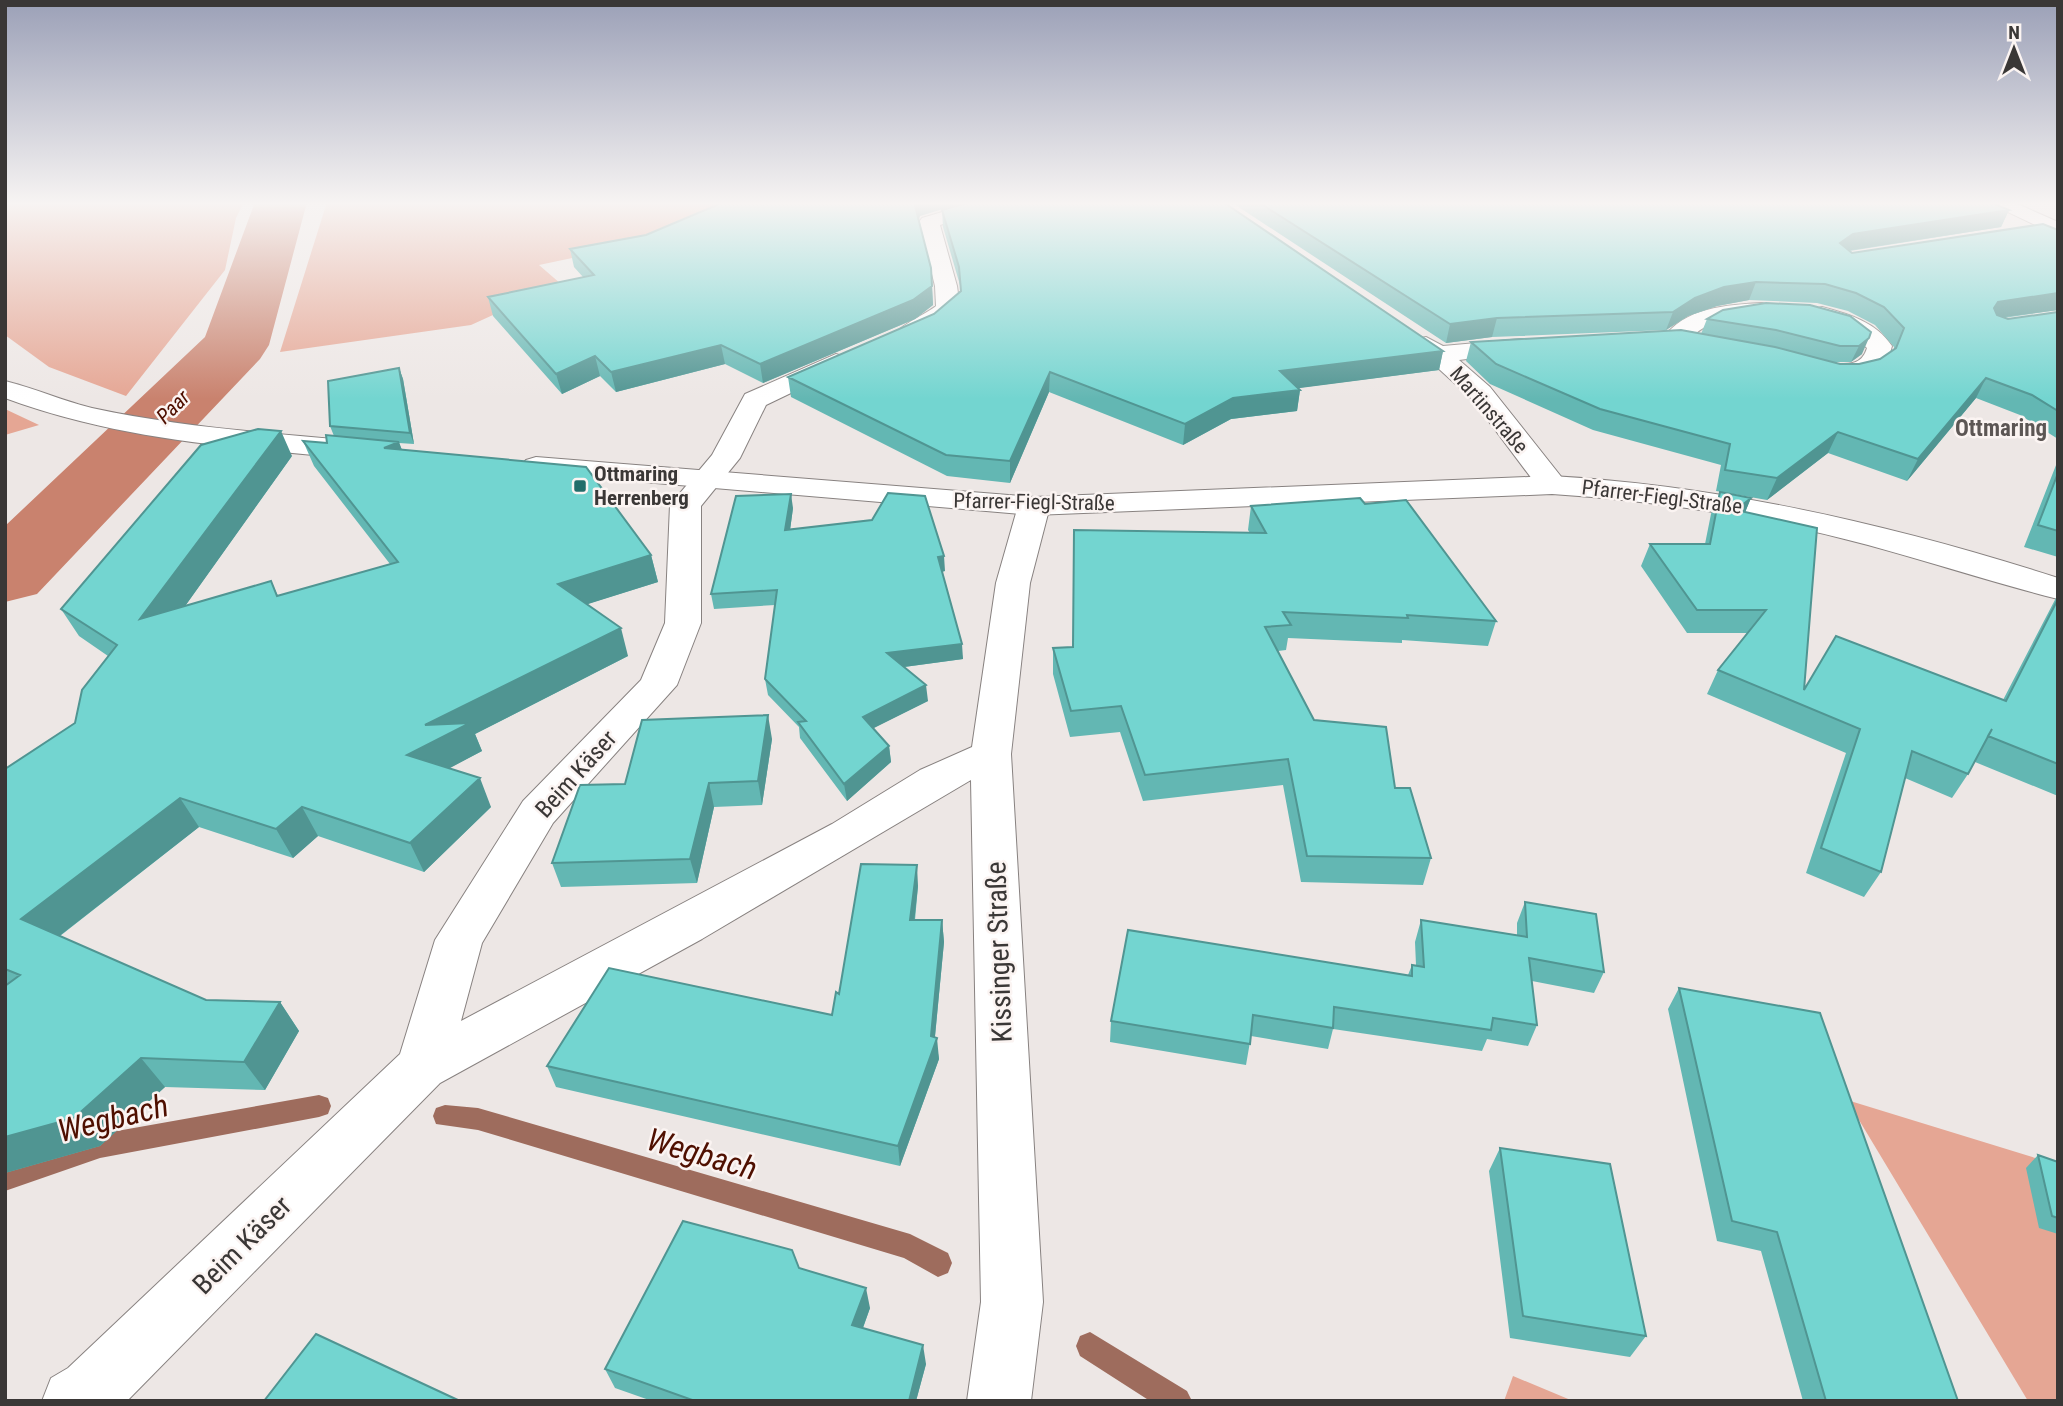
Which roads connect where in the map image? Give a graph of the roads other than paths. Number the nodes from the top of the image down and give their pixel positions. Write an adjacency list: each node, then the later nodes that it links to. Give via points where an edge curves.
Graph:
1 (941, 268): 4 (street, via 948,308 925,326)
2 (1410, 333): 9 (street, Martinstraße)
3 (1674, 340): 5 (street); 7 (street); 10 (street, via 1682,328 1704,318 1791,310 1825,314 1856,325 1880,346 1876,360 1860,371 1832,373)
4 (888, 341)
5 (1648, 341)
6 (1544, 345): 9 (street)
7 (1701, 345)
8 (864, 351): 14 (street, Beim Käser, via 755,400 725,458)
9 (1440, 354): 15 (street, Martinstraße, via 1480,393)
10 (1807, 366)
11 (5, 389): 12 (street, via 103,419)
12 (384, 453)
13 (507, 464): 14 (street, Pfarrer-Fiegl-Straße)
14 (704, 481): 16 (street, Pfarrer-Fiegl-Straße); 19 (street, Beim Käser, via 686,505 683,623 658,685 538,812 458,940)
15 (1552, 485): 16 (street, Pfarrer-Fiegl-Straße); 17 (street, Pfarrer-Fiegl-Straße, via 1624,488 1783,514)
16 (1034, 506): 18 (street, Kissinger Straße, via 1013,583)
17 (2058, 589)
18 (991, 754): 19 (street, Beim Käser, via 934,780 847,835); 21 (street, Kissinger Straße, via 1012,1302)
19 (422, 1068): 20 (street, Beim Käser)
20 (84, 1397)
21 (999, 1401)

